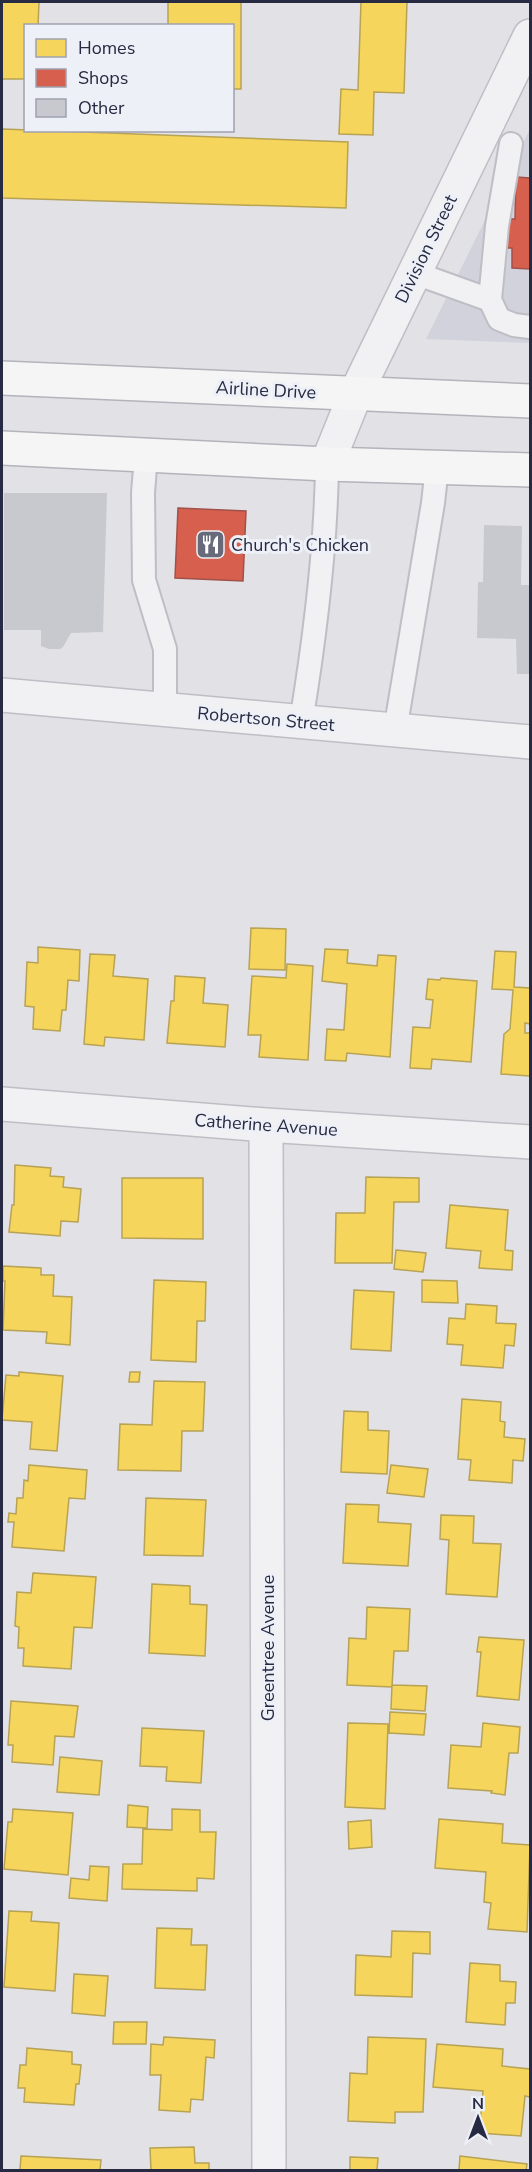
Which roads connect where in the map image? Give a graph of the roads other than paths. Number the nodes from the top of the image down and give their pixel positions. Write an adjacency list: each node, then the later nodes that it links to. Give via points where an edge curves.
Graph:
1 (531, 36): 2 (street, Division Street)
2 (507, 144): 3 (street, Division Street); 4 (lane)
3 (415, 273): 4 (lane); 7 (street, Division Street)
4 (490, 300): 5 (lane, via 499,319 514,326)
5 (531, 327)
6 (2, 378): 7 (highway, Airline Drive)
7 (355, 395): 8 (highway, Airline Drive); 11 (street, Division Street)
8 (531, 401)
9 (2, 448): 10 (highway)
10 (146, 455): 11 (highway); 15 (lane, via 144,580 165,649)
11 (327, 464): 12 (highway); 16 (lane, via 320,582)
12 (437, 467): 13 (highway); 17 (lane)
13 (531, 470)
14 (2, 695): 15 (street, Robertson Street)
15 (165, 710): 16 (street, Robertson Street)
16 (301, 722): 17 (street, Robertson Street)
17 (395, 730): 18 (street, Robertson Street)
18 (531, 742)
19 (2, 1104): 20 (street, Catherine Avenue)
20 (266, 1125): 21 (street, Catherine Avenue); 22 (street, Greentree Avenue)
21 (531, 1142)
22 (269, 2170)

